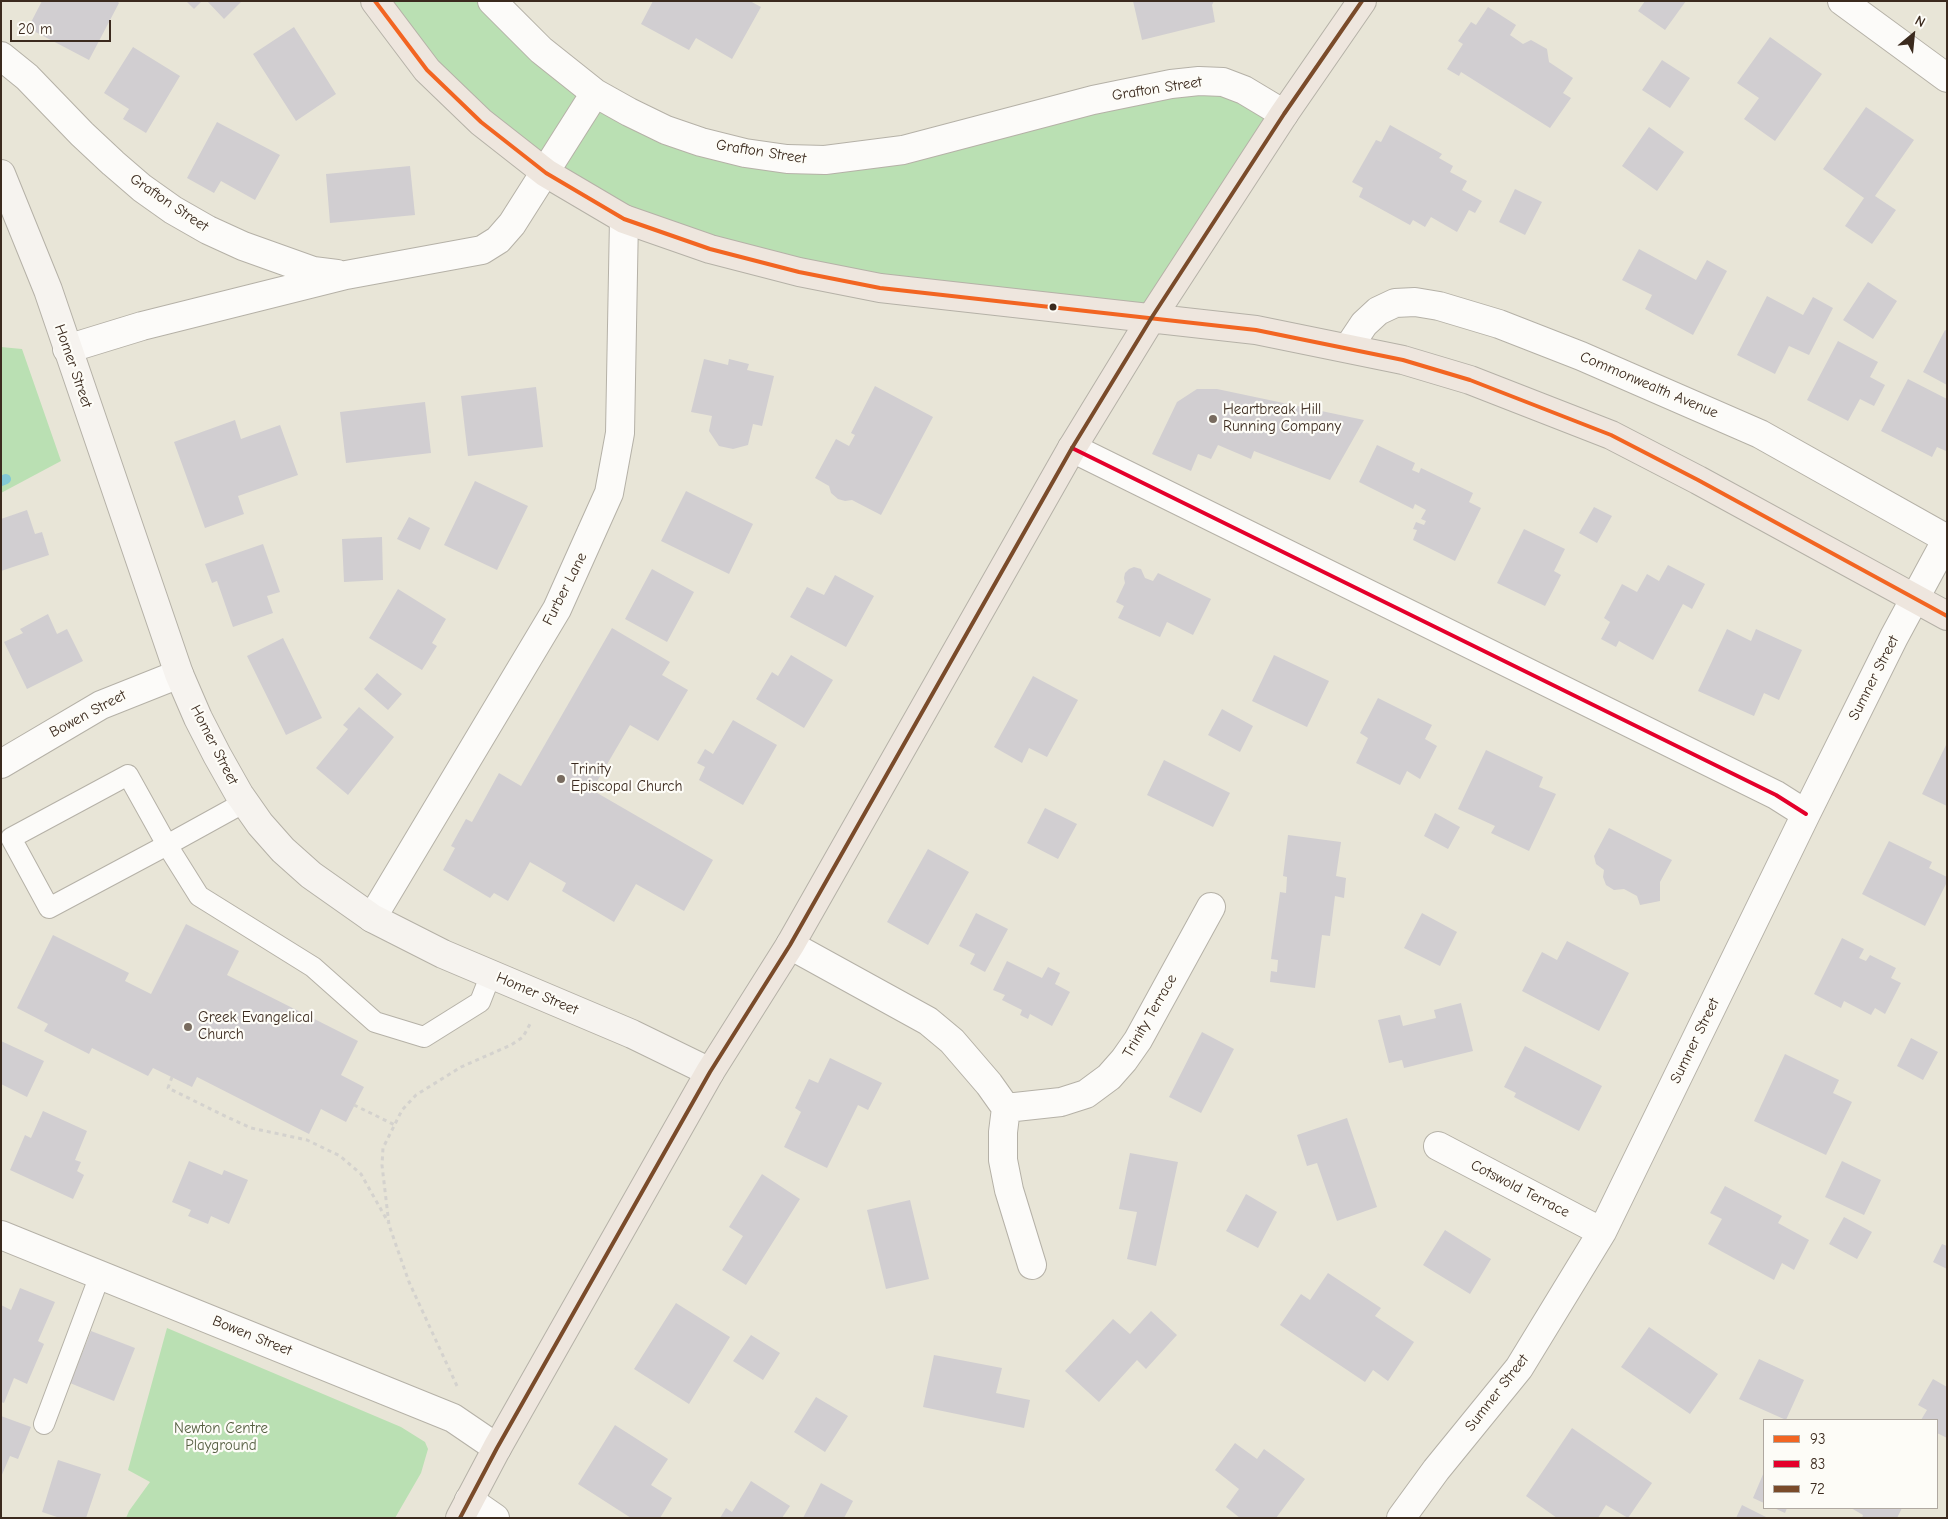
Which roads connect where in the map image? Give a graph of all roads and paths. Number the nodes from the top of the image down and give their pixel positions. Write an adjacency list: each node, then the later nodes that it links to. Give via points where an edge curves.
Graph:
1 (375, 1): 9 (main road, via 426,70 481,122)
2 (492, 1): 7 (street, via 541,50)
3 (1362, 1): 8 (main road)
4 (1842, 1): 6 (street)
5 (1, 56): 12 (street, Grafton Street, via 27,77 113,163 173,210 252,250 313,271)
6 (1947, 78)
7 (595, 92): 8 (street, Grafton Street, via 666,130 701,142 806,160 903,150 1093,100 1199,81 1223,82 1236,87); 9 (street, Grafton Street)
8 (1284, 114): 13 (main road)
9 (546, 173): 11 (main road); 12 (street, Grafton Street, via 512,224 498,240 482,250)
10 (1, 174): 15 (street, Homer Street, via 48,290)
11 (624, 219): 13 (main road, via 710,249 871,286); 26 (street, Furber Lane, via 620,433 609,493 557,610)
12 (346, 275): 15 (street, Grafton Street, via 142,326)
13 (1152, 317): 14 (main road, via 1256,330); 16 (main road)
14 (1348, 348): 17 (street, Commonwealth Avenue, via 1364,324 1378,311 1395,304 1415,302 1439,306 1499,324 1582,356 1760,434); 18 (main road, via 1470,380 1611,435)
15 (67, 349): 20 (street, Homer Street)
16 (1072, 448): 23 (street, via 1767,790); 27 (main road)
17 (1947, 539): 18 (street, Sumner Street)
18 (1915, 599): 19 (main road); 23 (street, Sumner Street)
19 (1947, 616)
20 (179, 674): 21 (street, Bowen Street, via 101,705); 22 (street, Homer Street, via 217,755)
21 (1, 764)
22 (245, 802): 24 (lane); 26 (street, Homer Street, via 283,850 311,875)
23 (1806, 814): 37 (street, Sumner Street)
24 (167, 844): 24 (lane, via 50,908 11,838 128,775); 28 (lane, via 200,896 313,967 375,1022 424,1037 480,1002)
25 (1211, 907): 33 (street, Trinity Terrace, via 1138,1040 1109,1077 1086,1094 1061,1102)
26 (372, 918): 28 (street, Homer Street)
27 (790, 945): 30 (main road); 33 (street, via 928,1022 972,1061)
28 (491, 974): 29 (street, Homer Street)
29 (545, 997): 30 (street, Homer Street); 34 (path, via 523,1036 433,1083 402,1110)
30 (710, 1072): 43 (main road)
31 (172, 1077): 36 (path, via 168,1088 227,1118 251,1128 307,1140 340,1156 361,1174)
32 (354, 1105): 34 (path)
33 (1006, 1108): 39 (street, via 1003,1160)
34 (395, 1125): 36 (path, via 384,1148 382,1165)
35 (1438, 1146): 37 (street, Cotswold Terrace)
36 (389, 1225): 41 (path, via 409,1282)
37 (1602, 1232): 46 (street, Sumner Street, via 1519,1368)
38 (1, 1235): 40 (street, Bowen Street)
39 (1032, 1265)
40 (100, 1275): 42 (lane); 43 (street, Bowen Street, via 453,1418)
41 (459, 1389)
42 (44, 1424)
43 (497, 1448): 44 (main road)
44 (464, 1509): 45 (street)
45 (496, 1518)
46 (1401, 1518)

